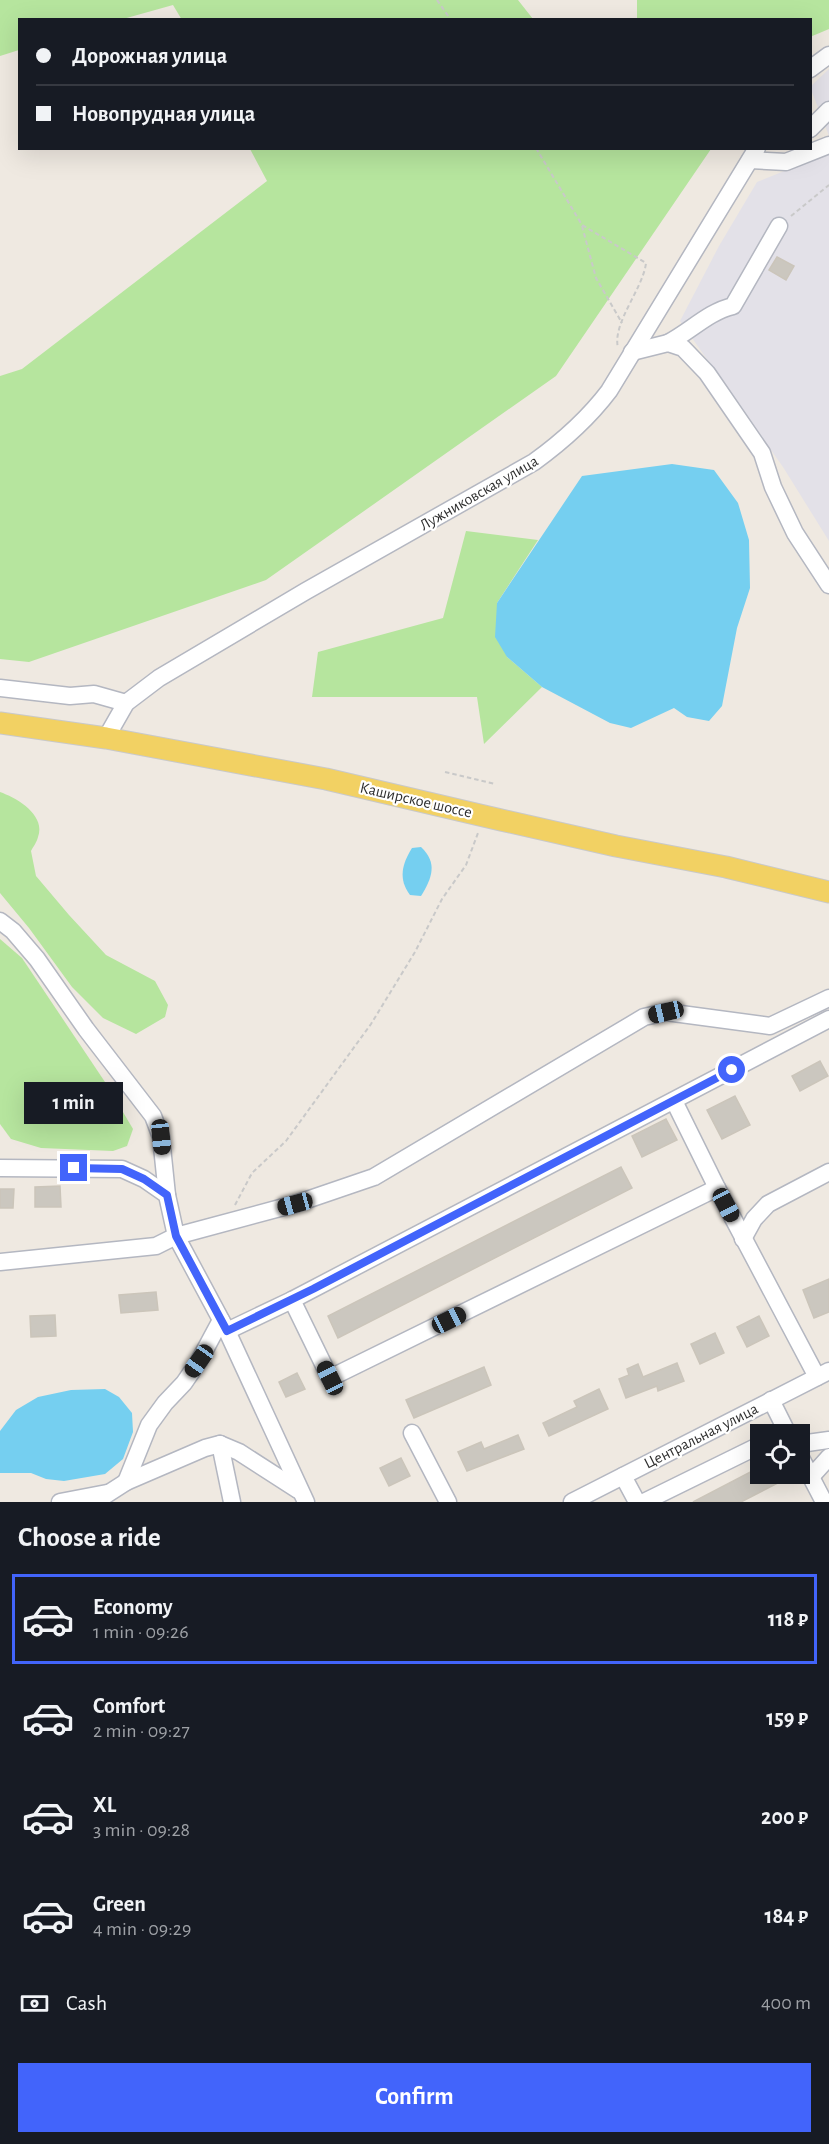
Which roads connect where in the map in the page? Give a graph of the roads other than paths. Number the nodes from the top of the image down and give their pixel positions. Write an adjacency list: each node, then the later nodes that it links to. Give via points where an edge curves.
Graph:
1 (829, 55): 2 (street)
2 (812, 68)
3 (829, 110): 4 (street)
4 (812, 127)
5 (829, 145): 8 (street, via 786,162)
6 (789, 150): 8 (street)
7 (754, 154): 8 (street); 11 (street, Лужниковская улица)
8 (778, 161)
9 (779, 226): 10 (street, via 733,306 716,310)
10 (669, 344): 11 (street); 12 (street, via 683,348 707,373 743,424 762,453 795,533)
11 (628, 359): 14 (street, Лужниковская улица, via 591,414 534,462 306,591 159,678)
12 (829, 585)
13 (0, 688): 14 (street, via 70,696 94,694)
14 (126, 703): 16 (street, Лужниковская улица)
15 (0, 723): 16 (main road, Каширское шоссе)
16 (106, 738): 17 (main road, Каширское шоссе, via 326,778)
17 (829, 892)
18 (0, 921): 25 (street, via 37,959 153,1116 161,1137)
19 (829, 998): 26 (street, via 770,1026 666,1012 644,1017 374,1177 295,1204)
20 (829, 1018): 21 (street)
21 (674, 1101): 24 (street); 29 (street)
22 (0, 1168): 25 (street, via 122,1169)
23 (829, 1173): 27 (street, via 768,1204)
24 (717, 1188): 27 (street); 29 (street, via 330,1378)
25 (167, 1195): 26 (street)
26 (176, 1236): 28 (street, via 156,1246); 30 (street)
27 (743, 1239): 31 (street)
28 (0, 1262)
29 (292, 1300): 30 (street)
30 (224, 1326): 42 (street, via 149,1425); 43 (street)
31 (823, 1374): 32 (street, Центральная улица)
32 (771, 1400): 33 (street); 40 (street, Центральная улица)
33 (782, 1424)
34 (412, 1432): 47 (street)
35 (829, 1440): 36 (street)
36 (810, 1443)
37 (220, 1444): 42 (street); 43 (street, via 239,1452); 46 (street)
38 (750, 1450): 50 (street)
39 (829, 1457): 41 (street)
40 (623, 1476): 48 (street, Центральная улица); 49 (street)
41 (811, 1477): 51 (street)
42 (126, 1482): 44 (street)
43 (303, 1496)
44 (102, 1498): 45 (street)
45 (60, 1502)
46 (232, 1502)
47 (448, 1502)
48 (573, 1502)
49 (637, 1502)
50 (644, 1502)
51 (824, 1502)

